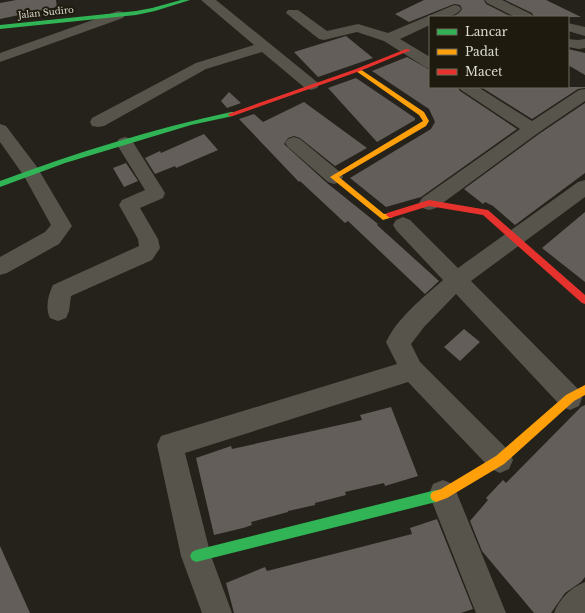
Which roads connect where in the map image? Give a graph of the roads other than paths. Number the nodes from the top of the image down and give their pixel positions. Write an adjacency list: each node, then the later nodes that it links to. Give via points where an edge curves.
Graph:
1 (187, 0): 7 (street, Jalan Sudiro, via 153,10)
2 (208, 0): 16 (street)
3 (492, 0): 8 (street)
4 (511, 0): 8 (street)
5 (454, 9): 9 (street)
6 (293, 13): 13 (street, via 324,36 358,28)
7 (118, 15): 11 (street, Jalan Sudiro); 18 (street)
8 (531, 15)
9 (439, 16)
10 (429, 20): 13 (street)
11 (0, 27)
12 (569, 27): 14 (street, via 579,28)
13 (388, 38): 17 (street)
14 (585, 41): 15 (street)
15 (569, 43)
16 (264, 46): 21 (street); 24 (street, via 201,66)
17 (408, 50): 19 (street); 20 (street)
18 (0, 58)
19 (429, 63)
20 (358, 70): 21 (street); 30 (street, via 422,114 426,121)
21 (311, 85): 27 (street, via 225,116 190,123)
22 (468, 88): 25 (street)
23 (585, 94): 25 (street)
24 (98, 122)
25 (532, 129): 33 (street)
26 (0, 130): 29 (street)
27 (124, 143): 29 (street); 39 (street, via 156,193 129,205 148,239 150,248 145,254 68,286 61,292)
28 (294, 143): 30 (street)
29 (31, 172): 31 (street); 36 (street, via 62,226 52,238)
30 (334, 177): 33 (street, via 383,217)
31 (0, 184)
32 (585, 187): 35 (street)
33 (429, 202): 35 (street, via 485,212)
34 (403, 225): 37 (street)
35 (515, 237): 37 (street); 38 (street)
36 (0, 267)
37 (456, 281): 40 (street, via 416,320 398,342); 41 (street)
38 (585, 300)
39 (58, 311)
40 (412, 370): 42 (street); 44 (street, via 170,445)
41 (577, 394): 42 (street)
42 (500, 460): 43 (street)
43 (443, 494): 44 (street); 47 (street)
44 (196, 556): 46 (street)
45 (585, 597): 48 (street)
46 (217, 613)
47 (491, 613)
48 (569, 613)

